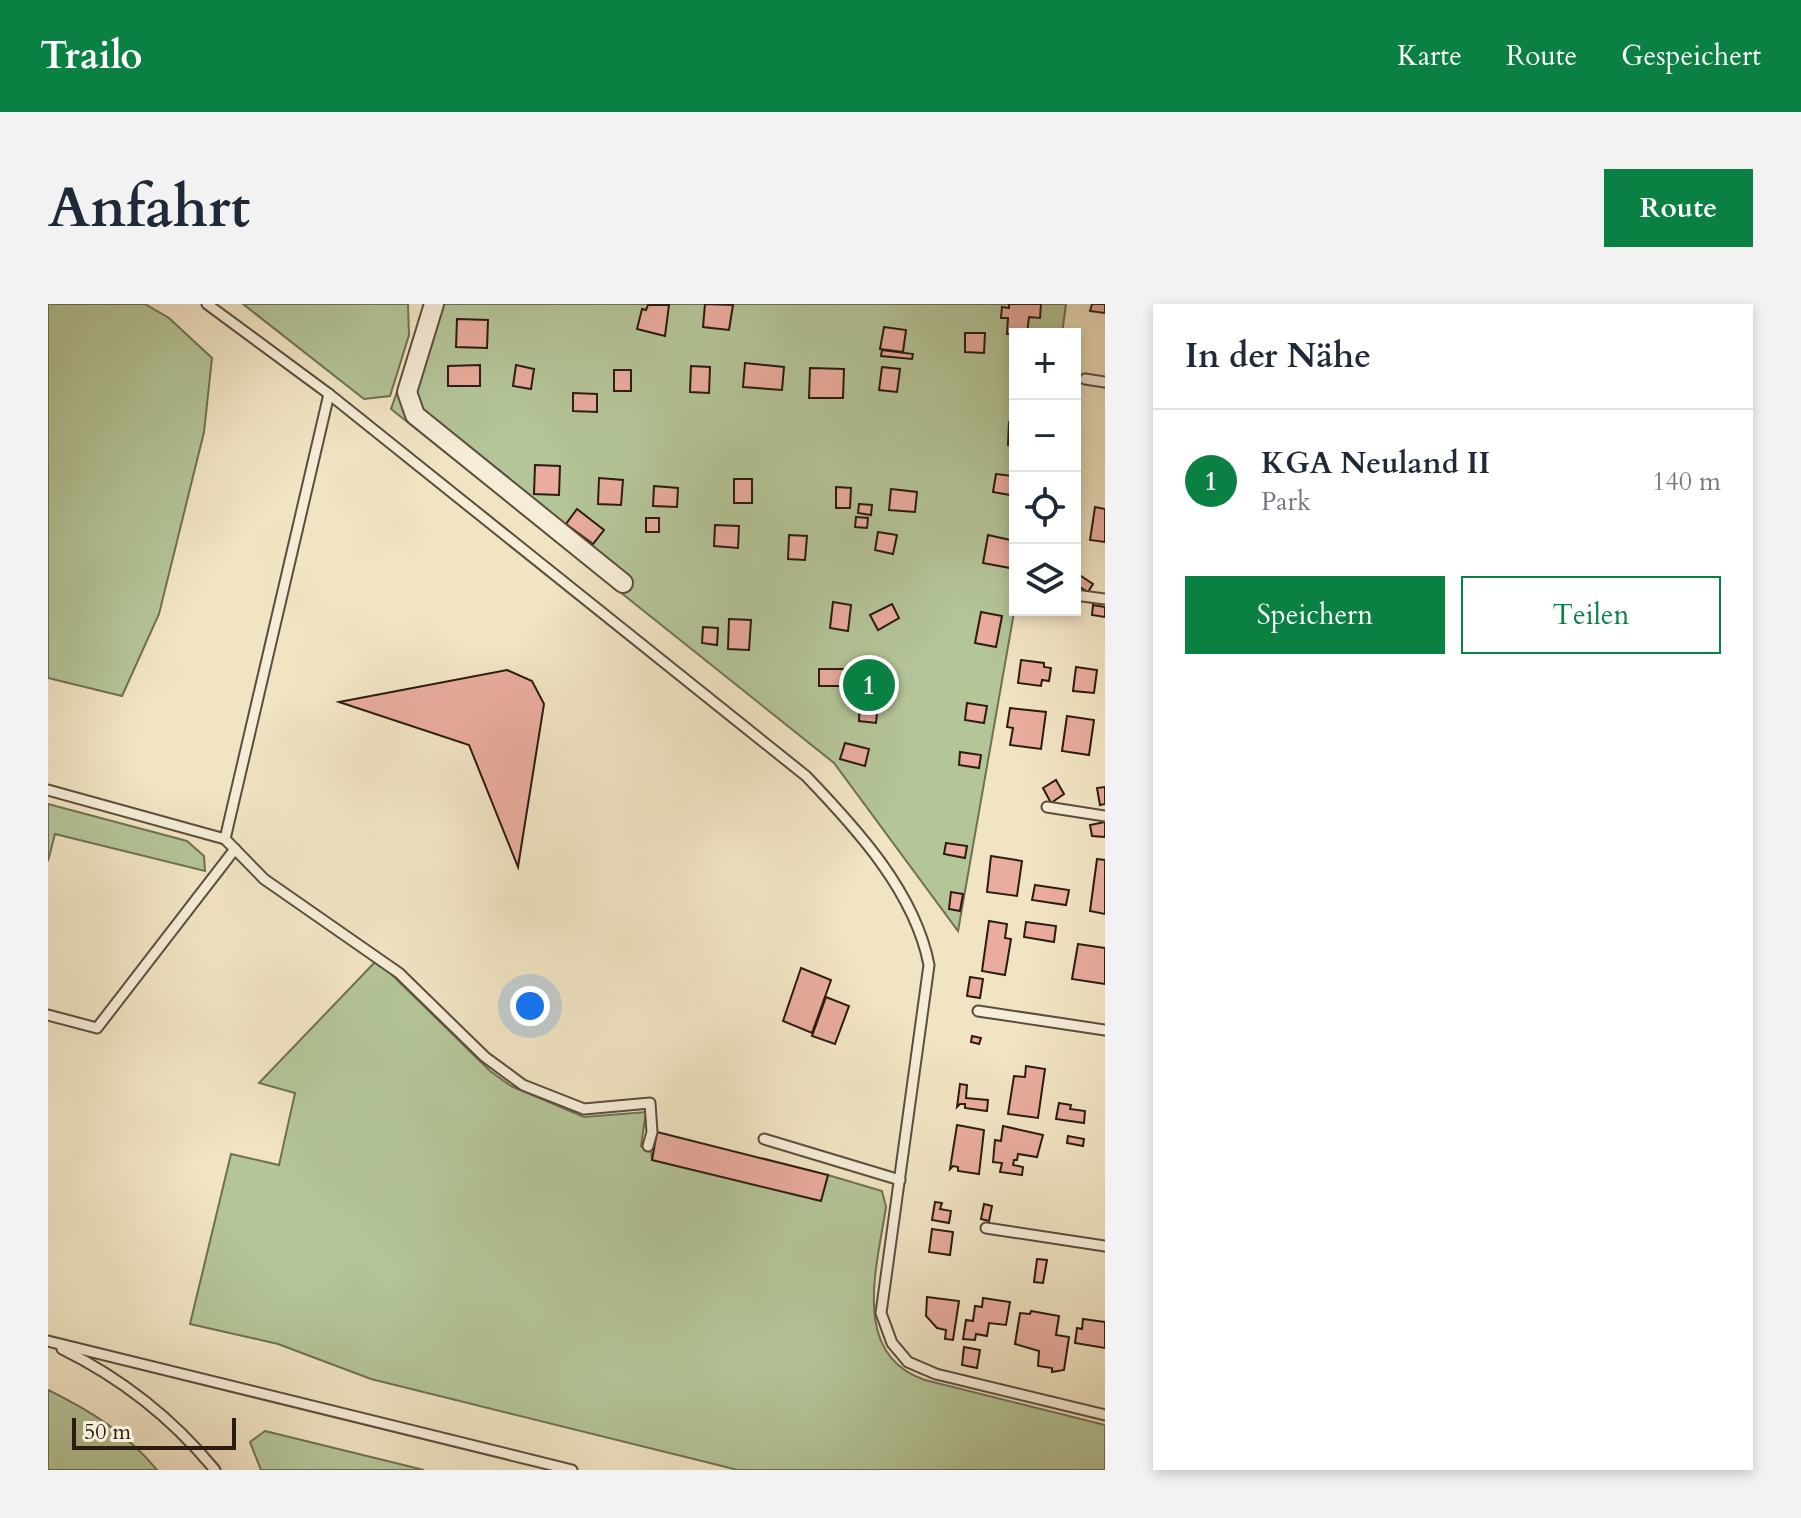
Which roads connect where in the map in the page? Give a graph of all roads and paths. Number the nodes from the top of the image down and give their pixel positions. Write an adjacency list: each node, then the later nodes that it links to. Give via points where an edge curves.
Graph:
1 (207, 304): 5 (lane)
2 (434, 304): 6 (street, via 407,392 415,415)
3 (1085, 379): 4 (lane)
4 (1105, 382)
5 (329, 394): 12 (lane); 19 (lane, via 806,776 842,813 906,901 923,935 929,965)
6 (623, 583)
7 (1081, 596): 8 (lane)
8 (1105, 599)
9 (48, 790): 12 (lane)
10 (1047, 807): 11 (lane)
11 (1105, 816)
12 (225, 839): 13 (lane)
13 (235, 849): 15 (lane, via 97,1028); 18 (lane, via 264,879 399,973 485,1057 523,1085 584,1109 650,1103)
14 (978, 1011): 16 (lane)
15 (48, 1015)
16 (1105, 1030)
17 (764, 1139): 19 (lane)
18 (648, 1146)
19 (900, 1180): 23 (lane, via 881,1313 892,1343 908,1362 936,1374)
20 (986, 1228): 21 (lane)
21 (1105, 1246)
22 (48, 1342): 24 (lane, via 147,1403); 25 (lane)
23 (1105, 1415)
24 (215, 1470)
25 (572, 1470)

